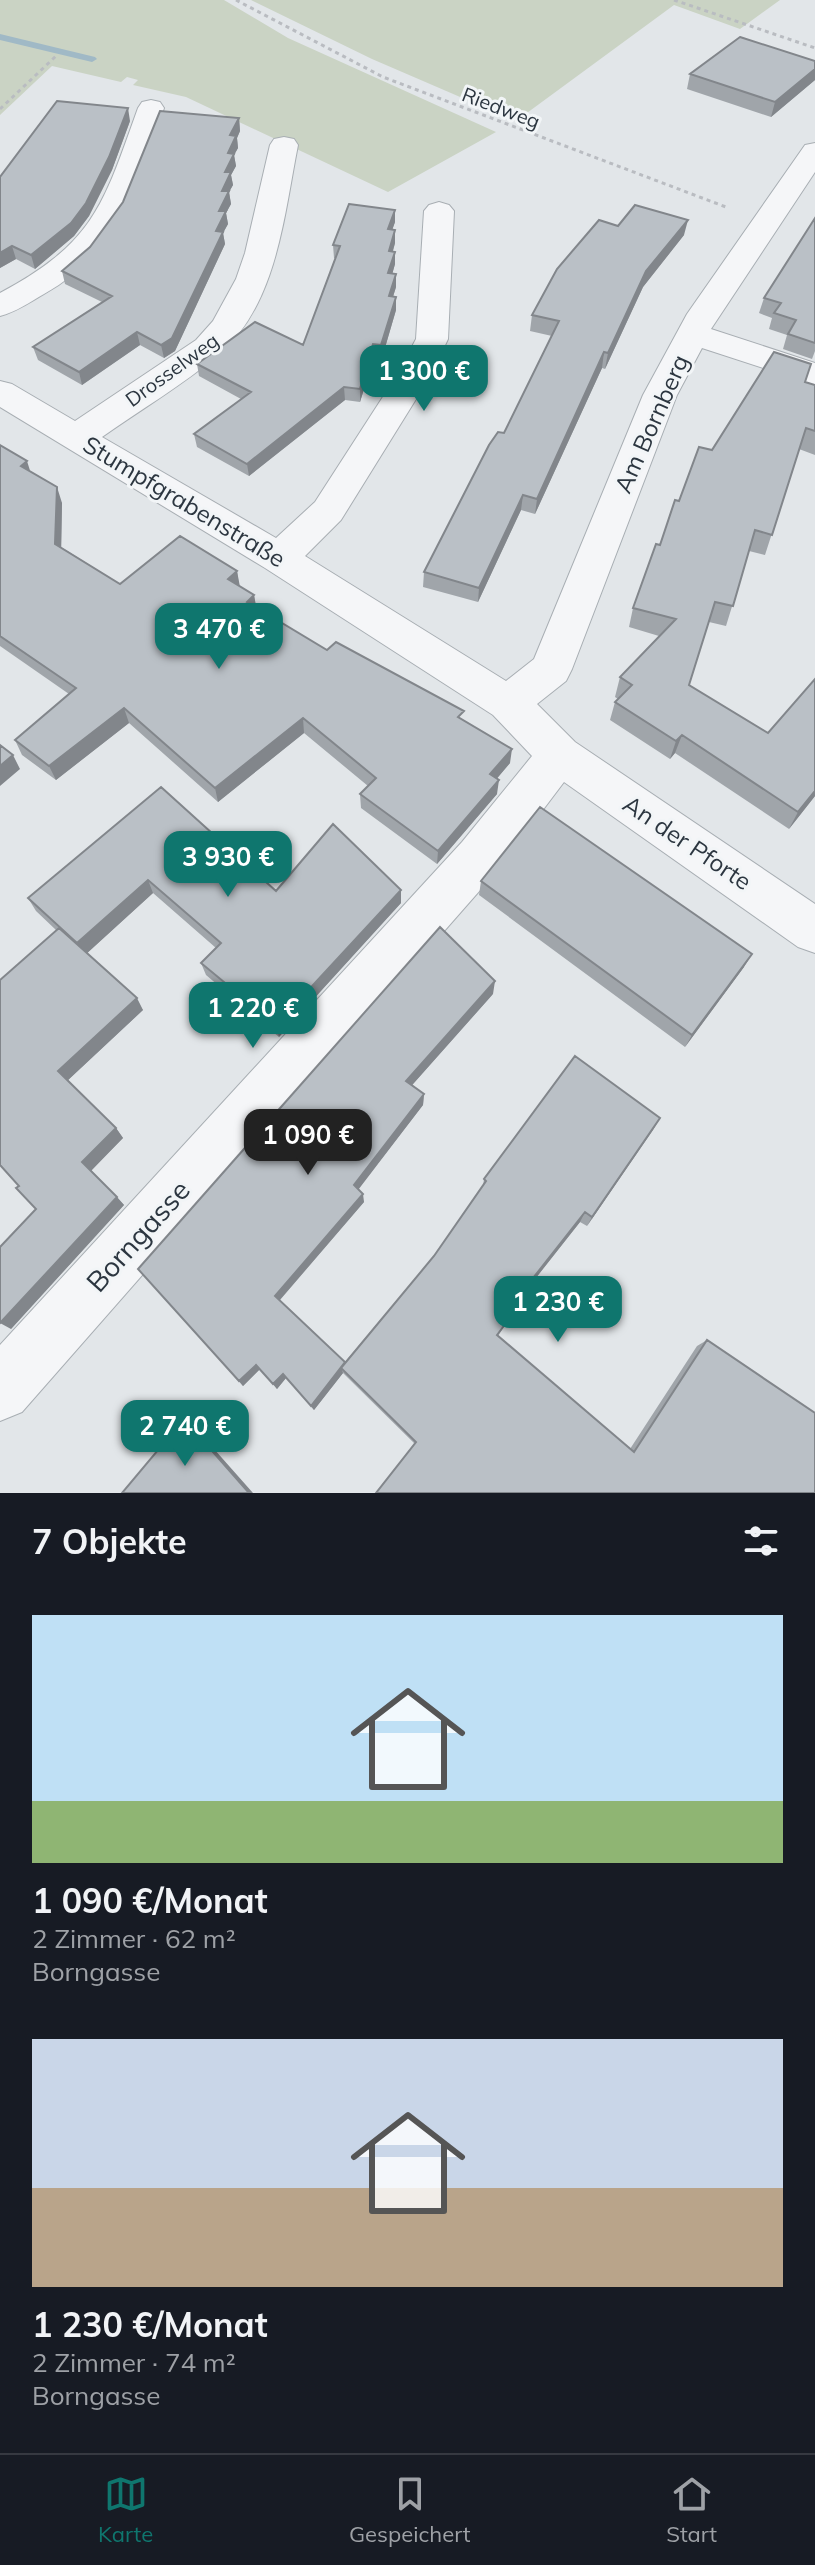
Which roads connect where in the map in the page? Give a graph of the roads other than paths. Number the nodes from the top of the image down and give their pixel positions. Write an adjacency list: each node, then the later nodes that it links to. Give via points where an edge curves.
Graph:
1 (151, 108): 5 (street, via 122,192 94,240 76,259)
2 (284, 145): 9 (street, Drosselweg, via 261,251 226,330)
3 (815, 152): 6 (street, Am Bornberg)
4 (439, 211): 10 (street, via 432,339 328,511)
5 (0, 306)
6 (693, 334): 7 (street); 11 (street, Am Bornberg, via 660,395 551,669)
7 (815, 374)
8 (0, 392): 9 (street, Stumpfgrabenstraße)
9 (77, 437): 10 (street, Stumpfgrabenstraße)
10 (279, 558): 11 (street, Stumpfgrabenstraße)
11 (508, 703): 12 (street, Stumpfgrabenstraße)
12 (559, 755): 13 (street, An der Pforte); 14 (street, Borngasse, via 479,857)
13 (815, 931)
14 (0, 1390)

